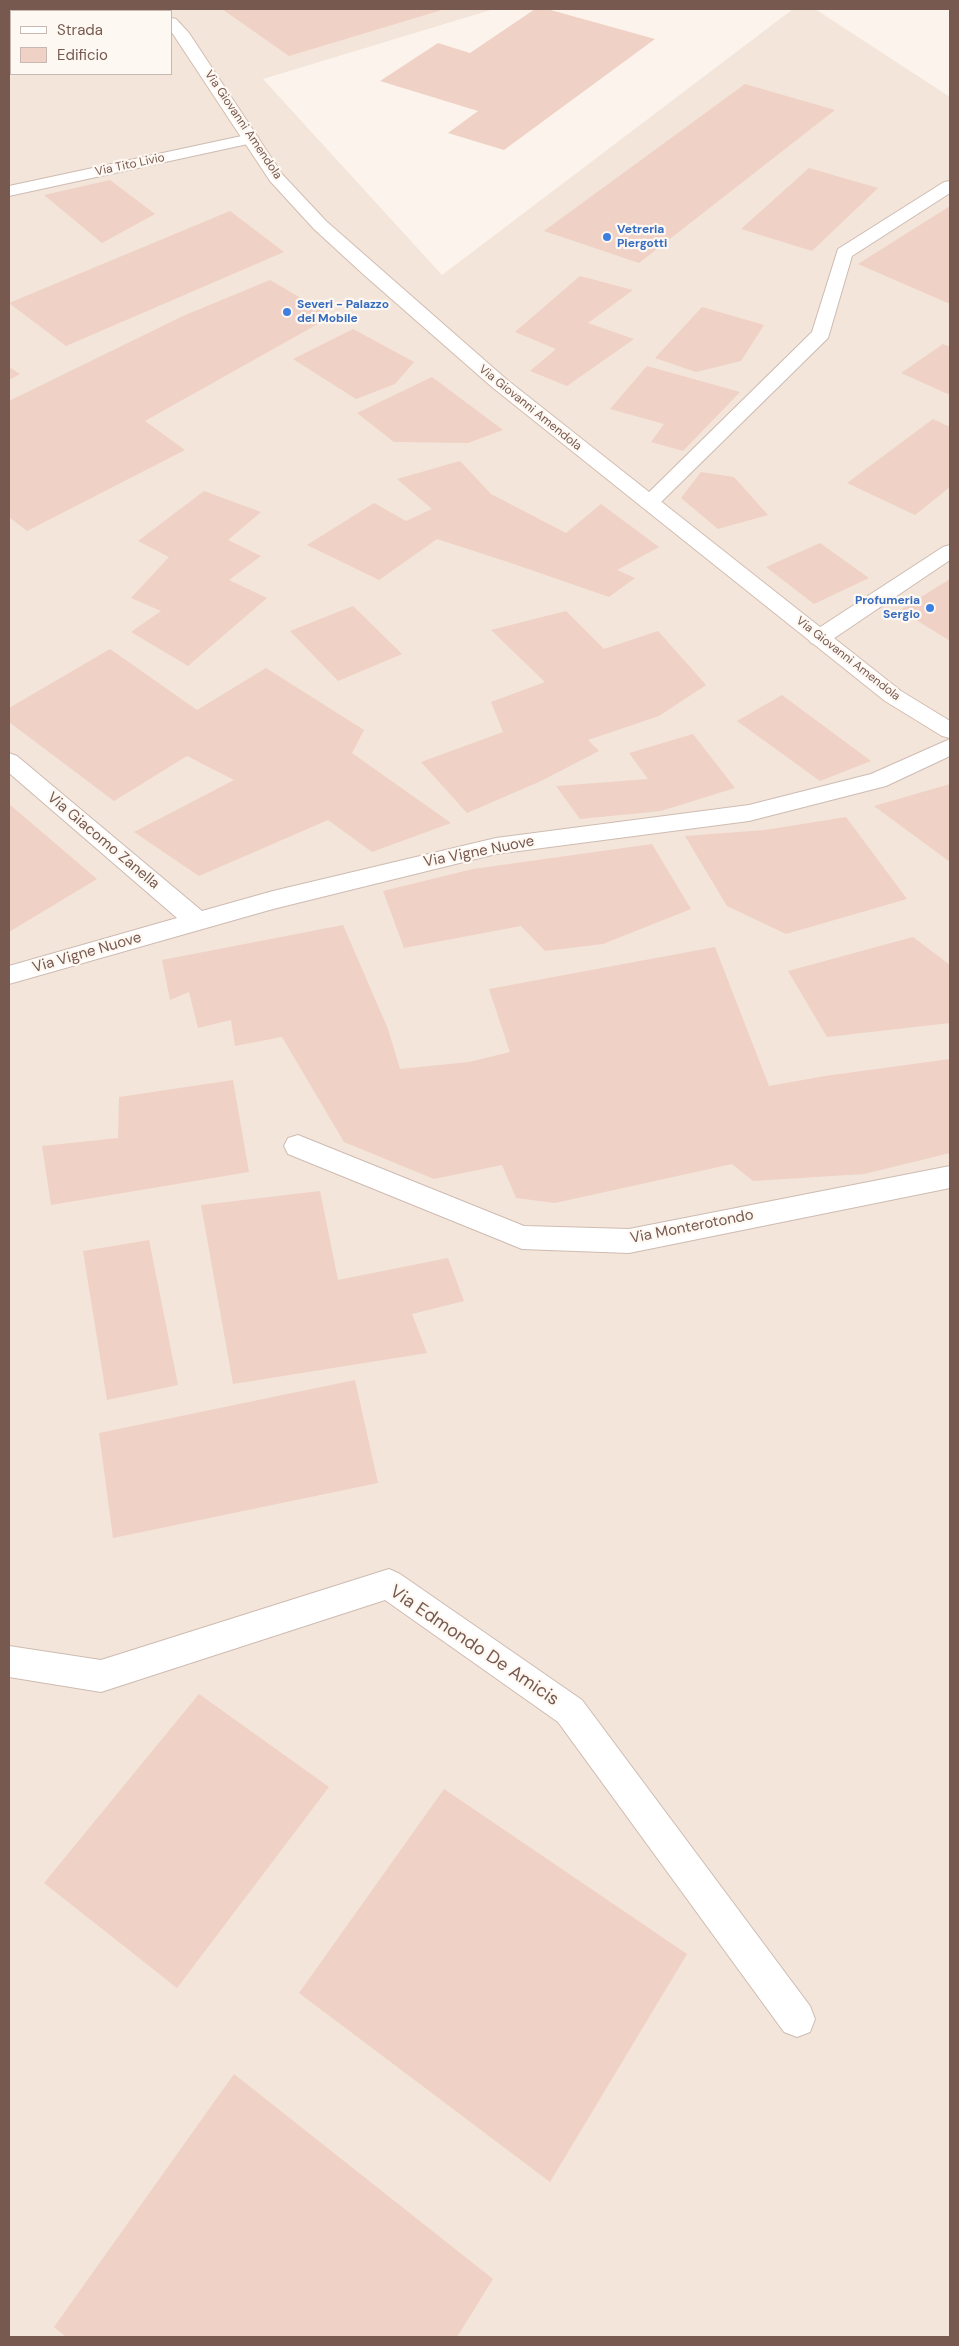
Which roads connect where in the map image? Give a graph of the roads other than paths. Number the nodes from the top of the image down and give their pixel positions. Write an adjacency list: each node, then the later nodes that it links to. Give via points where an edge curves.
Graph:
1 (172, 23): 2 (street, Via Giovanni Amendola, via 184,36)
2 (251, 139): 4 (street, Via Tito Livio); 5 (street, Via Giovanni Amendola, via 276,177 362,264 499,384)
3 (950, 186): 5 (street, via 844,253 821,334)
4 (9, 191)
5 (649, 503): 7 (street, Via Giovanni Amendola)
6 (950, 551): 7 (street)
7 (819, 638): 8 (street, Via Giovanni Amendola, via 893,696)
8 (950, 731)
9 (950, 747): 11 (street, Via Vigne Nuove, via 878,780 748,814 496,846 273,900)
10 (9, 761): 11 (street, Via Giacomo Zanella)
11 (198, 922): 12 (street, Via Vigne Nuove)
12 (9, 975)
13 (298, 1146): 14 (street, Via Monterotondo, via 522,1237 629,1241)
14 (950, 1176)
15 (9, 1662): 16 (street, Via Edmondo De Amicis, via 101,1676 388,1584 570,1711)
16 (797, 2019)

